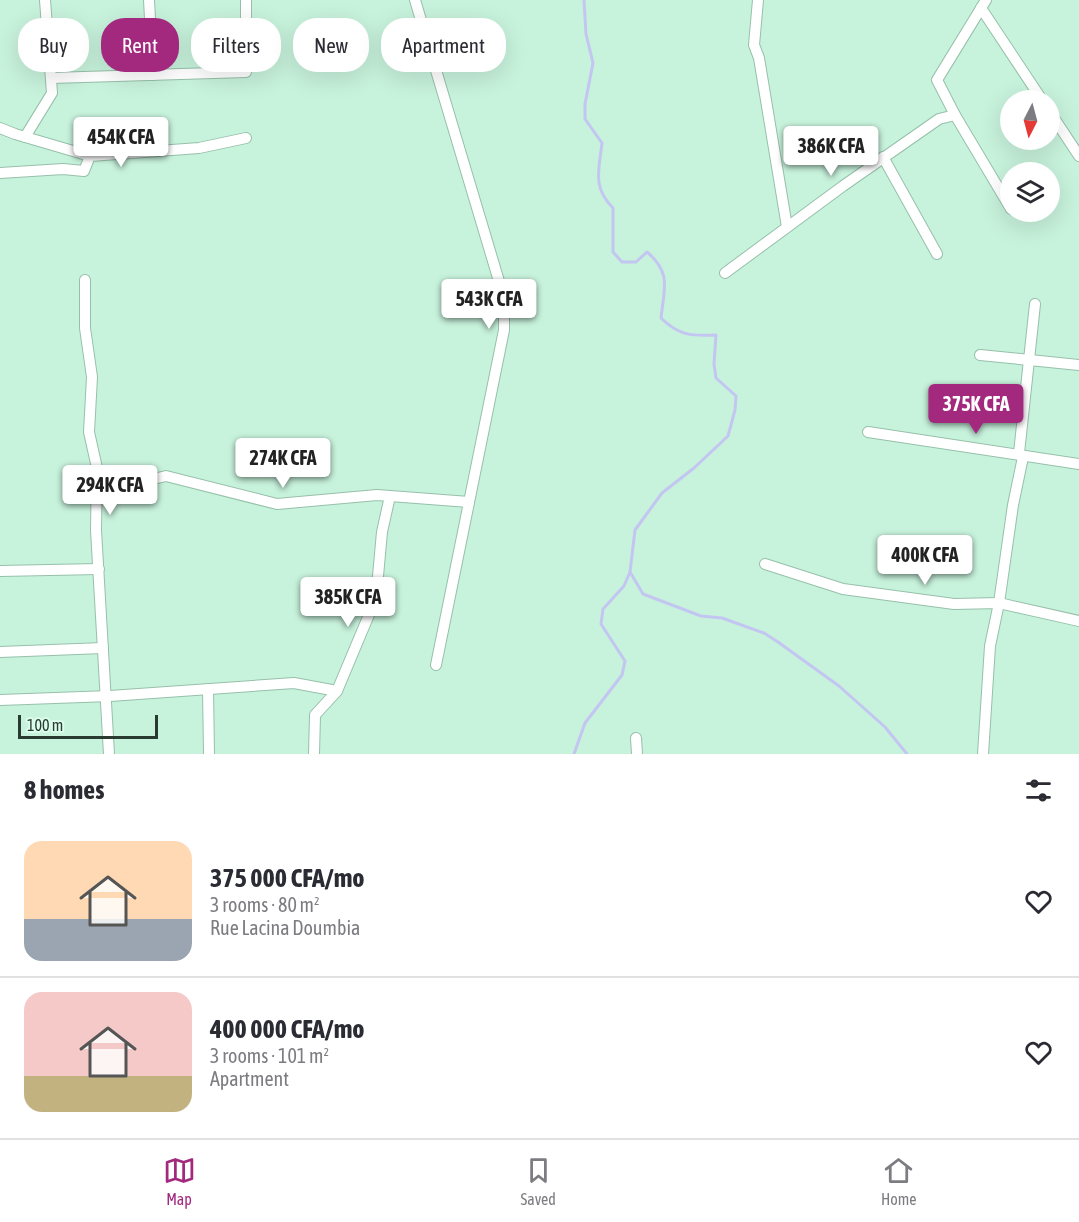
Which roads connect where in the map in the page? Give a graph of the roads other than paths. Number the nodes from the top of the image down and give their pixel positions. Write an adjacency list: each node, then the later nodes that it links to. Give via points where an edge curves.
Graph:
1 (45, 0): 8 (street)
2 (149, 0): 7 (street)
3 (246, 0): 7 (street, via 246,72)
4 (415, 0): 33 (street, via 504,298 504,330)
5 (758, 0): 20 (street, via 754,45)
6 (983, 4): 9 (street); 10 (street, via 937,80)
7 (153, 75): 8 (street)
8 (51, 78): 13 (street, via 52,93)
9 (1036, 90)
10 (955, 115): 17 (street, via 939,119); 19 (street)
11 (1060, 127): 16 (street)
12 (0, 128): 13 (street)
13 (25, 137): 15 (street)
14 (246, 138): 15 (street, via 199,148)
15 (90, 156): 18 (street, via 84,171)
16 (1079, 156)
17 (884, 158): 20 (street); 21 (street)
18 (0, 173)
19 (1000, 191)
20 (787, 227): 22 (street)
21 (937, 254)
22 (725, 273)
23 (85, 280): 31 (street, via 85,328 92,377 89,432)
24 (1035, 304): 26 (street)
25 (980, 355): 26 (street)
26 (1029, 360): 27 (street); 29 (street, via 1019,453)
27 (1079, 365)
28 (868, 432): 29 (street)
29 (1023, 456): 30 (street); 37 (street)
30 (1079, 464)
31 (97, 479): 32 (street, via 125,486 166,476 276,504); 35 (street)
32 (390, 496): 33 (street); 43 (street, via 382,532 376,598)
33 (469, 502): 41 (street)
34 (765, 564): 37 (street, via 843,589 954,604)
35 (99, 569): 36 (street); 39 (street)
36 (0, 571)
37 (999, 603): 38 (street); 51 (street, via 990,646)
38 (1079, 621)
39 (103, 648): 40 (street); 44 (street)
40 (0, 652)
41 (436, 665)
42 (208, 689): 43 (street, via 294,683); 44 (street); 48 (street)
43 (337, 691): 49 (street, via 315,715)
44 (105, 696): 45 (street); 47 (street)
45 (0, 700)
46 (636, 738): 50 (street)
47 (109, 754)
48 (209, 754)
49 (314, 754)
50 (637, 754)
51 (982, 754)

